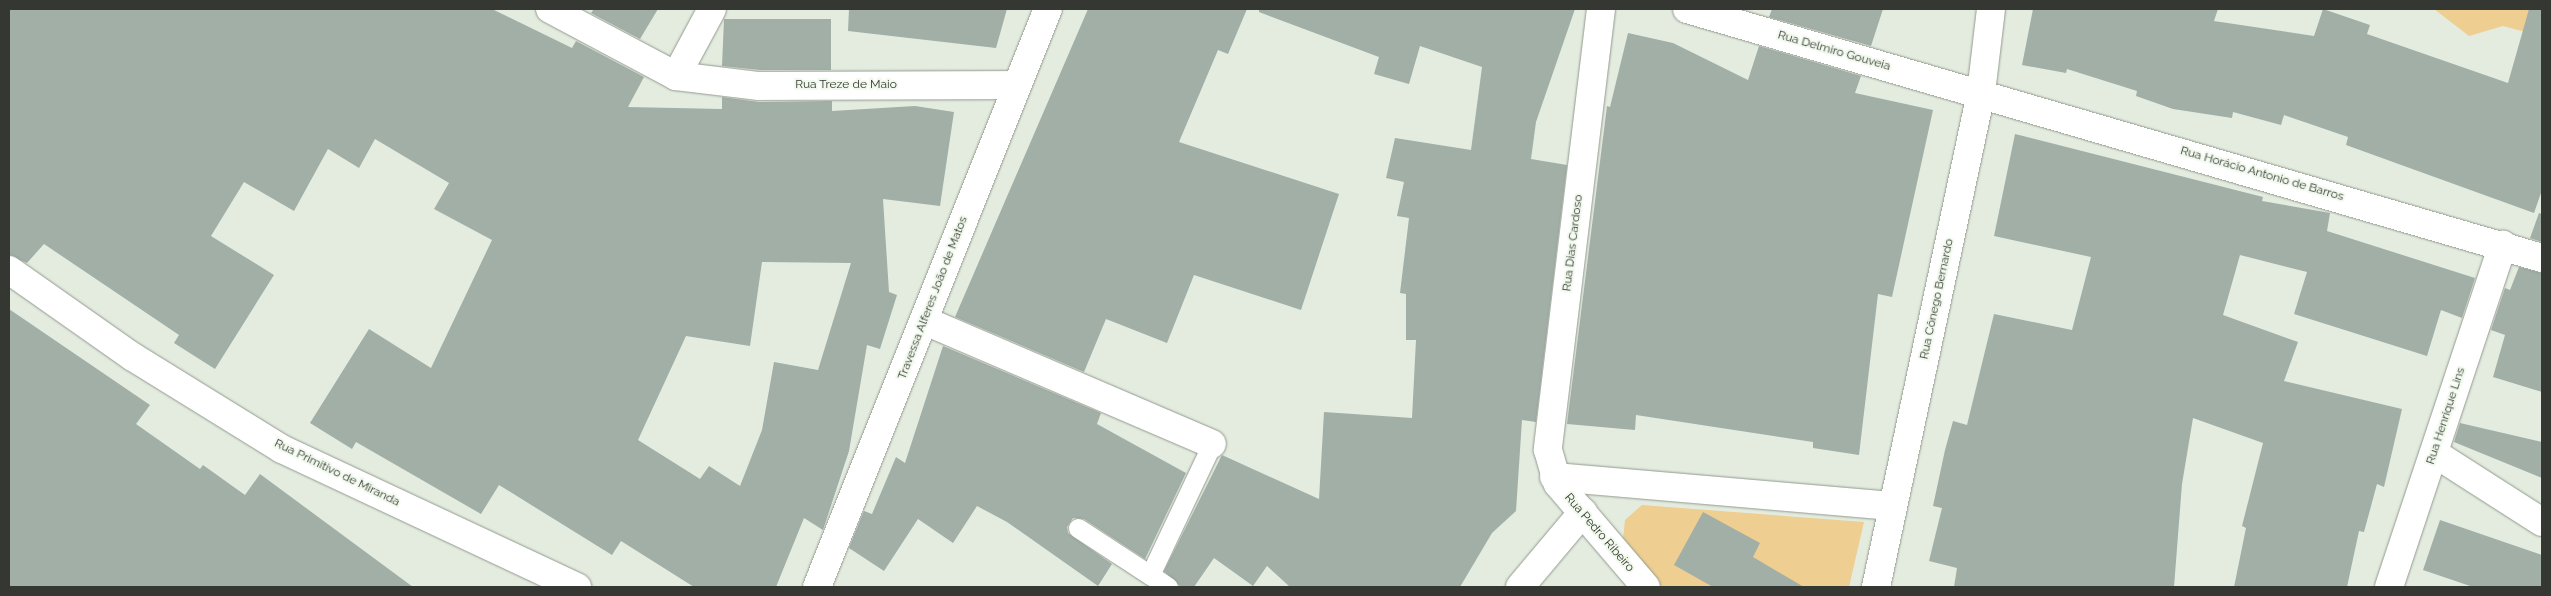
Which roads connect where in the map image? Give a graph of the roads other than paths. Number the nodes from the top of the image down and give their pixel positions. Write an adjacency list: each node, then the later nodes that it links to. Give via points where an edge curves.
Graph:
1 (550, 9): 7 (street, Rua Treze de Maio)
2 (712, 9): 7 (street)
3 (1048, 9): 8 (street, Travessa Alferes João de Matos)
4 (1601, 9): 16 (street, Rua Dias Cardoso, via 1548,450)
5 (1687, 9): 9 (street, Rua Delmiro Gouveia)
6 (1991, 9): 9 (street, Rua Cônego Bernardo)
7 (676, 76): 8 (street, Rua Treze de Maio, via 759,86)
8 (1015, 85): 13 (street, Travessa Alferes João de Matos)
9 (1981, 93): 10 (street, Rua Horácio Antonio de Barros); 17 (street, Rua Cônego Bernardo)
10 (2503, 244): 11 (street, Rua Horácio Antonio de Barros); 15 (street, Rua Henrique Lins)
11 (2542, 258)
12 (9, 270): 22 (street, Rua Primitivo de Miranda, via 133,357 282,449)
13 (925, 321): 14 (street); 23 (street, Travessa Alferes João de Matos)
14 (1212, 444): 21 (lane)
15 (2434, 453): 19 (street); 28 (street, Rua Henrique Lins)
16 (1554, 477): 17 (street); 18 (street, Rua Pedro Ribeiro)
17 (1893, 506): 27 (street, Rua Cônego Bernardo)
18 (1583, 512): 25 (street); 26 (street, Rua Pedro Ribeiro)
19 (2542, 522)
20 (1078, 528): 21 (lane)
21 (1150, 575): 24 (lane)
22 (562, 584)
23 (817, 587)
24 (1168, 587)
25 (1520, 587)
26 (1646, 587)
27 (1876, 587)
28 (2388, 587)

